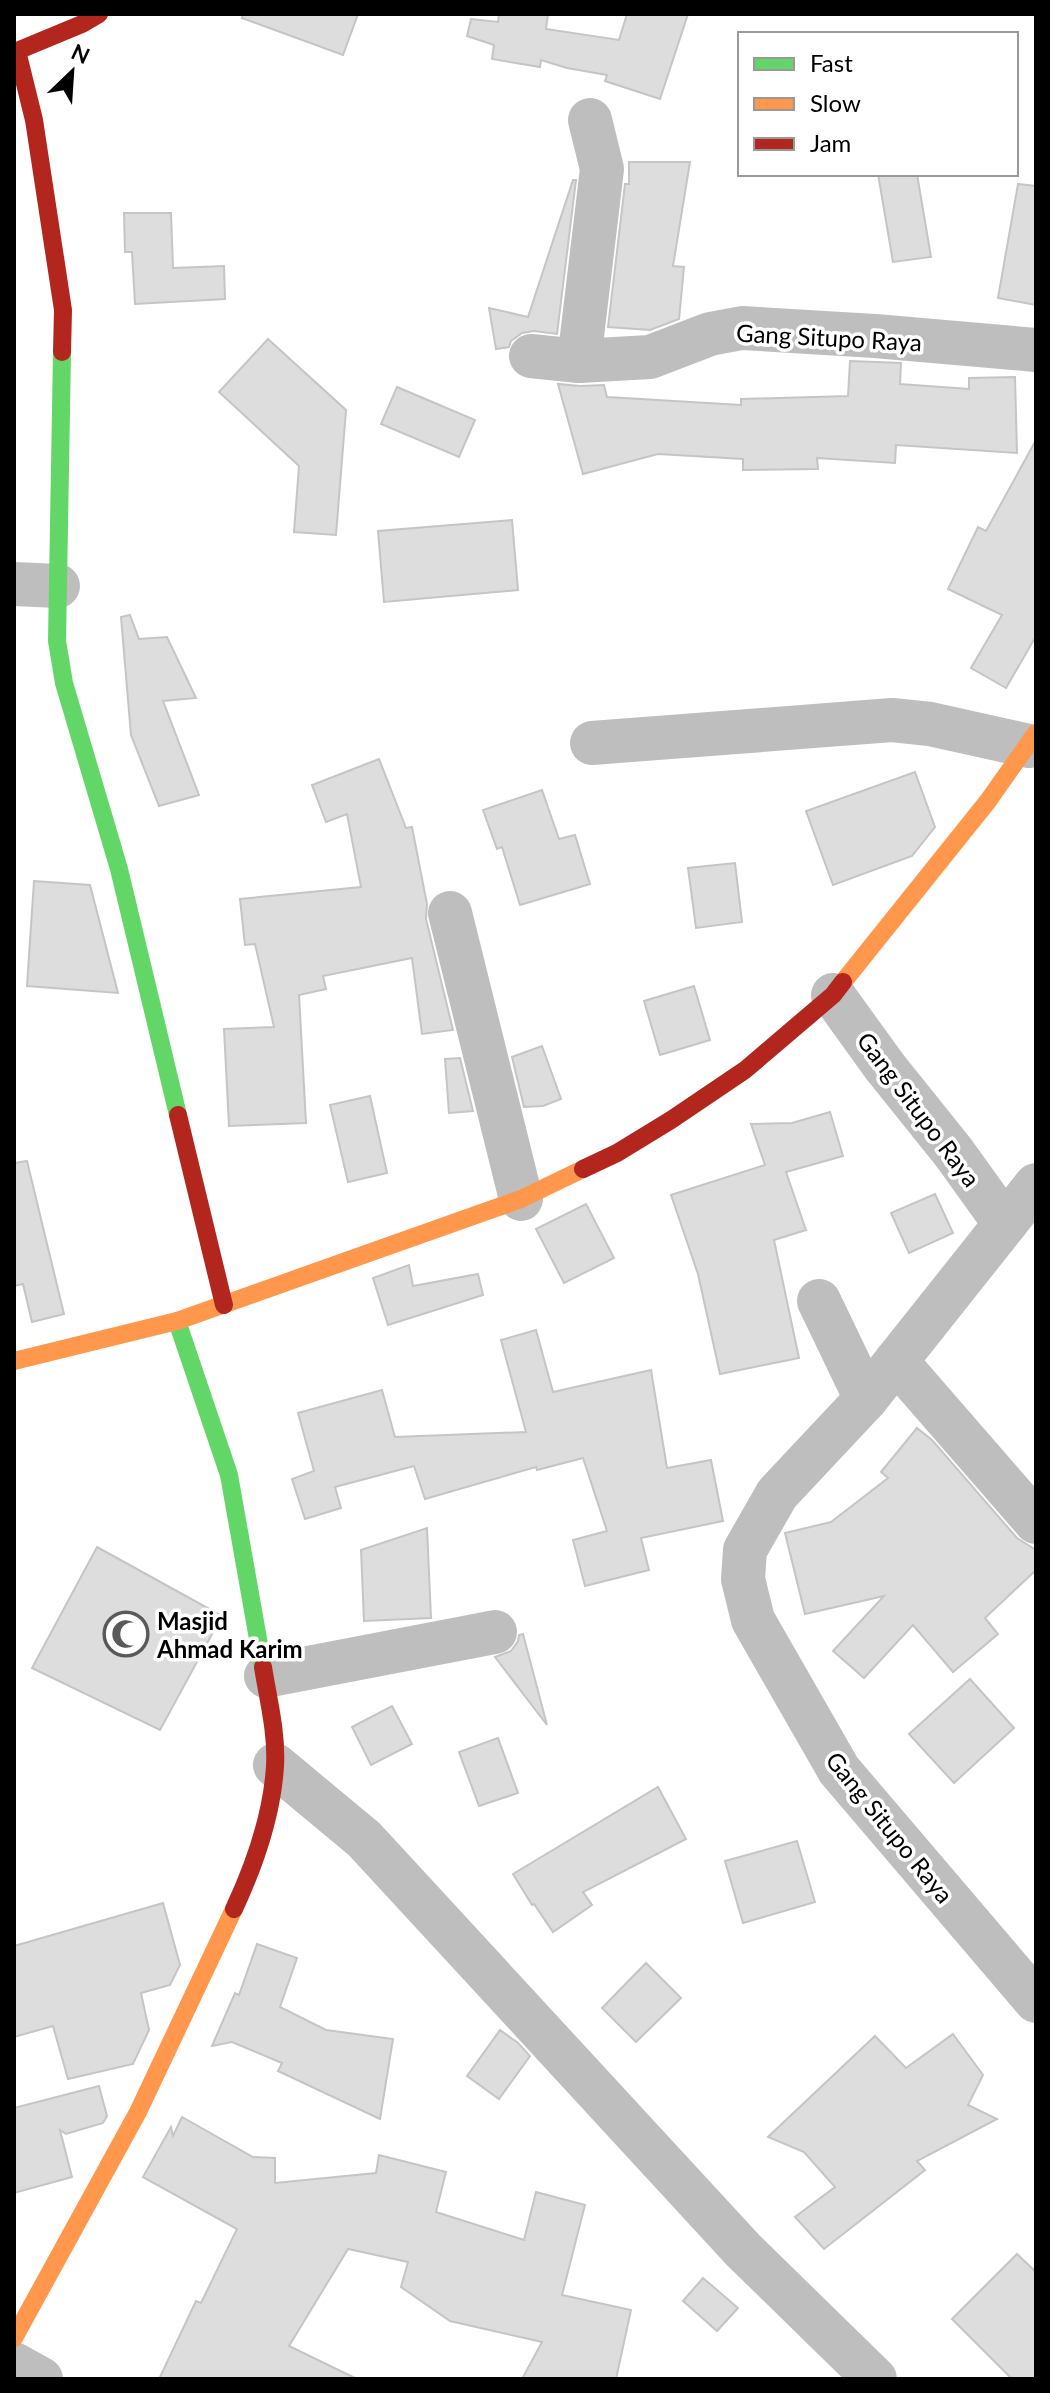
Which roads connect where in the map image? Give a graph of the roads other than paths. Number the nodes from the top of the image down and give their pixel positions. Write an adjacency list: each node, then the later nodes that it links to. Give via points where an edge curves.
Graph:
1 (99, 14): 2 (street)
2 (15, 50): 8 (street, via 34,120 63,310)
3 (590, 120): 6 (street, via 602,169)
4 (1036, 350): 6 (street, Gang Situpo Raya, via 742,328 650,357)
5 (531, 356): 6 (street, Gang Situpo Raya)
6 (579, 361)
7 (14, 584): 8 (street)
8 (58, 586): 17 (street, via 57,641 64,683 119,869)
9 (1032, 739): 10 (street, via 892,720); 12 (street)
10 (592, 743)
11 (450, 913): 14 (street)
12 (833, 995): 14 (street, via 745,1070 671,1120 617,1153); 15 (street, Gang Situpo Raya)
13 (1036, 1185): 15 (street, Gang Situpo Raya)
14 (521, 1199): 17 (street)
15 (1005, 1224): 20 (street, Gang Situpo Raya)
16 (819, 1301): 21 (street)
17 (224, 1305): 18 (street)
18 (177, 1321): 19 (street); 24 (street, via 229,1475)
19 (14, 1361)
20 (896, 1361): 21 (street, Gang Situpo Raya); 22 (street)
21 (866, 1399): 26 (street, Gang Situpo Raya, via 777,1494 745,1550 743,1579 753,1620 839,1770)
22 (1036, 1522)
23 (495, 1632): 24 (street)
24 (266, 1676): 25 (street)
25 (275, 1765): 27 (street, via 267,1818 249,1876 138,2112); 30 (street, via 364,1839 743,2250)
26 (1036, 2001)
27 (14, 2338)
28 (14, 2364): 29 (street)
29 (41, 2379)
30 (875, 2379)

